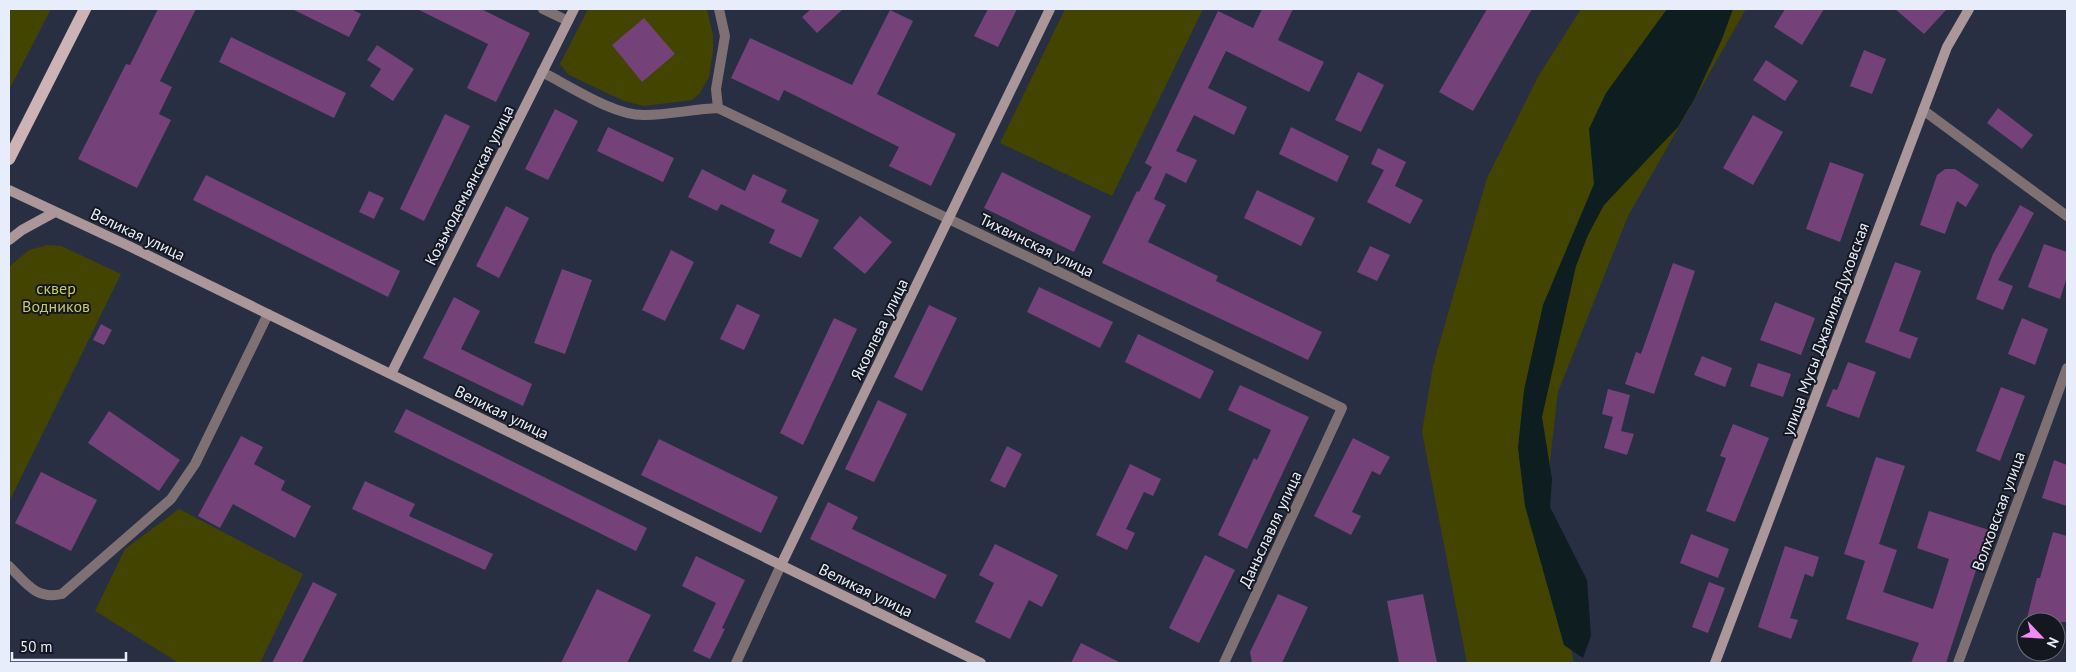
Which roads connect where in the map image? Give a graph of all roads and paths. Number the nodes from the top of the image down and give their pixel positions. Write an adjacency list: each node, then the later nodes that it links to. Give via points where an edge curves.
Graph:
1 (85, 9): 11 (main road)
2 (543, 9): 7 (street)
3 (574, 9): 7 (street, Козьмодемьянская улица)
4 (719, 9): 9 (street, via 725,36 716,89)
5 (1050, 9): 15 (street, Яковлева улица)
6 (1969, 9): 10 (street, улица Мусы Джалиля-Духовская, via 1947,47)
7 (568, 21): 8 (street, Козьмодемьянская улица)
8 (542, 72): 9 (street, via 624,112 644,116); 19 (street, Козьмодемьянская улица)
9 (718, 108): 15 (street, Тихвинская улица)
10 (1923, 110): 14 (street); 26 (street, улица Мусы Джалиля-Духовская)
11 (9, 160)
12 (9, 190): 13 (street, Великая улица)
13 (55, 212): 16 (street); 17 (street, Великая улица)
14 (2067, 216)
15 (949, 218): 20 (street, Тихвинская улица); 21 (street, Яковлева улица)
16 (9, 240)
17 (268, 314): 19 (street, Великая улица); 22 (street, via 195,464 171,499 62,594 45,596)
18 (2067, 368): 27 (street, Волховская улица)
19 (391, 374): 21 (street, Великая улица)
20 (1342, 408): 25 (street, Даньславля улица)
21 (781, 565): 23 (street, Яковлева улица); 24 (street, Великая улица)
22 (9, 566)
23 (736, 663)
24 (981, 663)
25 (1224, 663)
26 (1715, 663)
27 (1958, 663)

